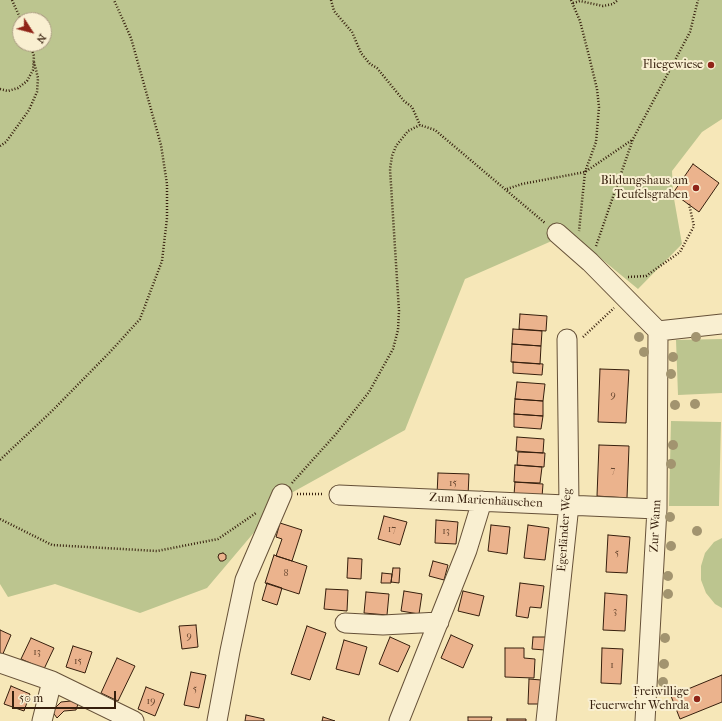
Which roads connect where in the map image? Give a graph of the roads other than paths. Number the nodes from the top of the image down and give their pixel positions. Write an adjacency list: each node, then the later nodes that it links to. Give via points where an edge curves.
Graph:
1 (557, 234): 3 (street, via 608,279)
2 (722, 324): 3 (street)
3 (658, 331): 9 (street, Zur Wann)
4 (573, 340): 8 (street, Egerländer Weg)
5 (282, 494): 16 (street, via 245,580)
6 (339, 494): 7 (street, Zum Marienhäuschen)
7 (482, 501): 8 (street, Zum Marienhäuschen); 10 (street)
8 (569, 505): 9 (street, Zum Marienhäuschen); 18 (street, Egerländer Weg)
9 (657, 509): 19 (street, Zur Wann)
10 (440, 622): 11 (street, via 383,625); 17 (street)
11 (345, 623)
12 (0, 663): 13 (street)
13 (52, 681): 14 (street); 15 (street)
14 (42, 721)
15 (134, 721)
16 (217, 721)
17 (399, 721)
18 (546, 721)
19 (645, 721)

